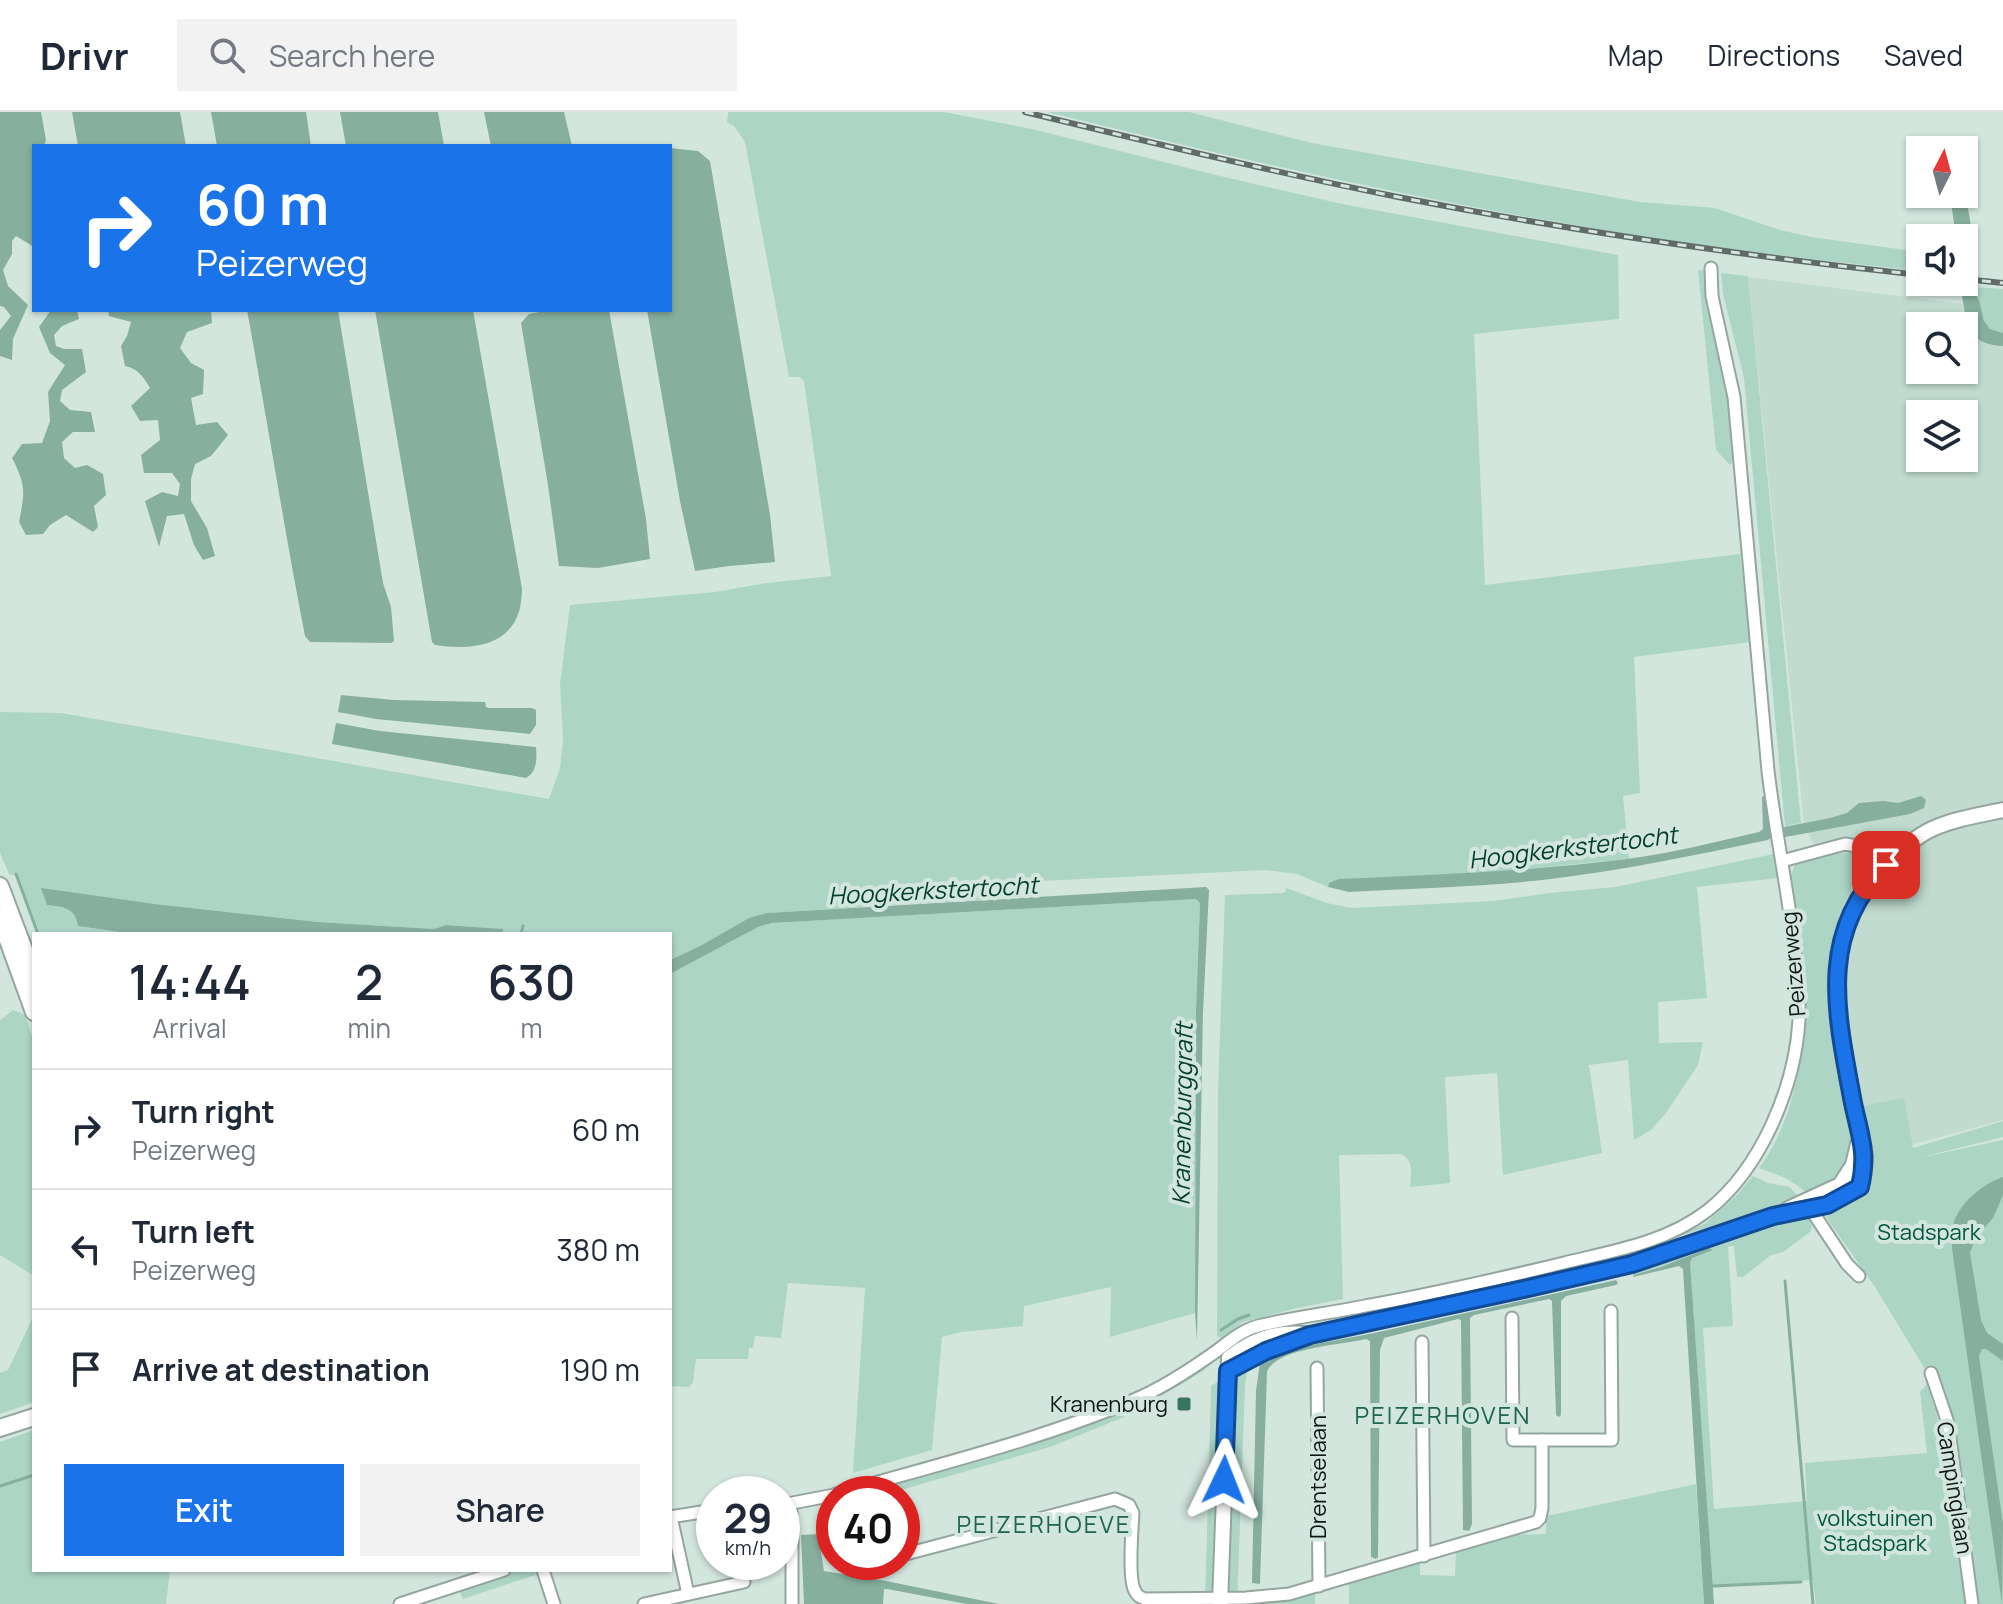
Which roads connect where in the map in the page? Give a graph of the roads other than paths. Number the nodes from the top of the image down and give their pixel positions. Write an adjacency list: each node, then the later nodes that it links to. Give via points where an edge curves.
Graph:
1 (1711, 268): 3 (street, Peizerweg, via 1734,397)
2 (2003, 810): 4 (street, Peizerweg, via 1929,830)
3 (1782, 861): 4 (street, via 1845,844 1862,847); 11 (street, Peizerweg, via 1798,992 1796,1042 1775,1120 1729,1191 1707,1211 1658,1239)
4 (1886, 865): 9 (street, Peizerweg, via 1850,915 1837,970 1844,1045 1865,1152 1860,1187 1837,1201)
5 (0, 886): 7 (main road)
6 (0, 918): 8 (main road)
7 (32, 971)
8 (32, 1006)
9 (1808, 1204): 10 (street); 14 (street, Peizerweg, via 1632,1264)
10 (1859, 1276)
11 (1365, 1307): 14 (street); 21 (street, Peizerweg, via 1251,1328 1175,1379 1129,1402 1060,1429)
12 (1611, 1311): 20 (street, via 1612,1440)
13 (1512, 1318): 20 (street, via 1513,1440)
14 (1368, 1323): 33 (street, Peizerweg, via 1265,1338 1248,1344 1229,1364)
15 (1422, 1342): 26 (street)
16 (1317, 1368): 31 (street, Drentselaan)
17 (1931, 1373): 38 (street, Campinglaan, via 1948,1423)
18 (32, 1418): 19 (main road)
19 (0, 1428)
20 (1542, 1440): 26 (street, via 1542,1508 1536,1522)
21 (897, 1476)
22 (696, 1513): 23 (street)
23 (672, 1517)
24 (672, 1522): 32 (street)
25 (920, 1550): 33 (street, via 1115,1499 1133,1513 1131,1577 1138,1595)
26 (1424, 1556): 31 (street)
27 (498, 1572): 34 (street)
28 (544, 1572): 35 (street)
29 (792, 1580): 37 (street, Peizerweg)
30 (744, 1582): 32 (street)
31 (1319, 1586): 33 (street)
32 (688, 1594): 36 (street)
33 (1220, 1601)
34 (400, 1604)
35 (554, 1604)
36 (644, 1604)
37 (792, 1604)
38 (1972, 1604)

